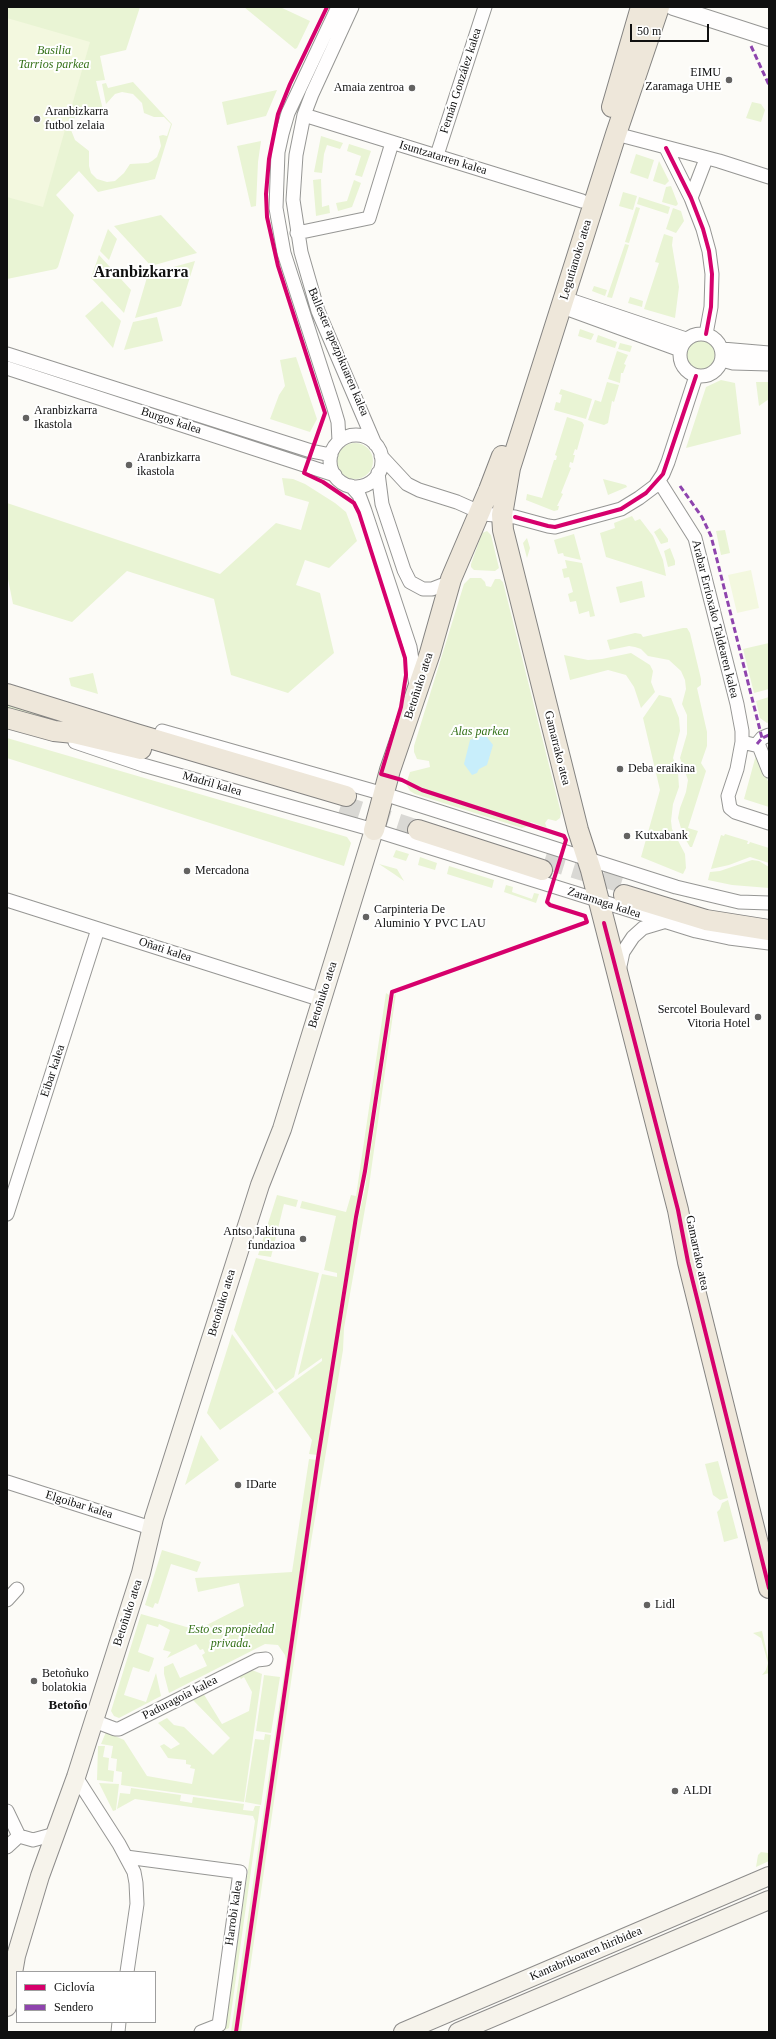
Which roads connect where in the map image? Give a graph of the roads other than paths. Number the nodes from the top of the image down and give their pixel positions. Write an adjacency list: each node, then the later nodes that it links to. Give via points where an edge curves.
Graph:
1 (338, 7): 27 (street, Ballester apezpikuaren kalea, via 288,113 277,158 276,208 284,253 334,405)
2 (352, 7): 8 (street, Ballester apezpikuaren kalea)
3 (485, 7): 12 (street, Fernán González kalea)
4 (641, 7): 16 (main road, Legutianoko atea)
5 (659, 7): 9 (main road, Legutianoko atea)
6 (673, 7): 7 (street)
7 (769, 38)
8 (304, 114): 10 (street, Isuntzatarren kalea); 17 (street, Ballester apezpikuaren kalea, via 294,179 293,200)
9 (616, 134): 11 (street); 18 (main road, Legutianoko atea)
10 (392, 142): 12 (street, Isuntzatarren kalea); 17 (street, via 369,218)
11 (666, 148): 13 (street); 15 (street)
12 (437, 155): 16 (street, Isuntzatarren kalea)
13 (706, 158): 14 (street); 15 (street)
14 (769, 177)
15 (691, 198): 19 (street, via 703,228 712,274 711,307)
16 (582, 201): 35 (main road, Legutianoko atea, via 499,464)
17 (297, 233): 28 (street, Ballester apezpikuaren kalea, via 307,278 318,311)
18 (563, 302): 20 (street); 36 (main road, Legutianoko atea, via 510,468)
19 (706, 334): 20 (street, via 699,333); 23 (street, via 718,342)
20 (683, 344): 26 (street, via 679,356 684,369)
21 (769, 353): 23 (street)
22 (7, 354): 29 (street, Burgos kalea, via 311,451)
23 (722, 354): 24 (street, via 732,363); 26 (street, via 718,368 704,376)
24 (769, 364)
25 (7, 368): 32 (street, Burgos kalea)
26 (696, 376): 33 (street, via 668,462)
27 (339, 442): 28 (street, via 353,435 365,437); 29 (street)
28 (375, 444): 30 (street)
29 (331, 455): 32 (street, via 331,466)
30 (381, 456): 31 (street); 35 (street, via 407,484)
31 (378, 473): 34 (street, via 367,484); 37 (street, via 382,504 410,582 423,589 432,589)
32 (335, 475): 34 (street)
33 (659, 481): 36 (street, via 621,509 555,526); 44 (street, Arabar Errioxako Taldearen kalea, via 695,538 729,671)
34 (351, 486): 39 (street, via 359,495 365,511 410,646)
35 (480, 511): 36 (street, via 484,514); 37 (main road, Betoñuko atea)
36 (502, 516): 51 (main road, Gamarrako atea, via 505,537)
37 (451, 579): 39 (main road, Betoñuko atea)
38 (7, 694): 40 (main road, Madril kalea)
39 (417, 695): 47 (main road, Betoñuko atea)
40 (64, 711): 42 (main road, Madril kalea, via 343,800 123,744); 47 (street, Madril kalea, via 108,716)
41 (7, 718): 42 (main road, Madril kalea)
42 (54, 731): 50 (street, Madril kalea, via 72,741 143,765)
43 (769, 735): 45 (street)
44 (742, 742): 45 (street); 48 (street, Arabar Errioxako Taldearen kalea, via 728,796 730,808)
45 (757, 744): 46 (street)
46 (769, 771)
47 (384, 794): 50 (main road, Betoñuko atea); 51 (street)
48 (769, 823)
49 (420, 824): 52 (main road)
50 (374, 830): 54 (street, Zaramaga kalea); 62 (main road, Betoñuko atea)
51 (587, 859): 54 (main road, Gamarrako atea); 55 (street, via 676,888 739,902)
52 (544, 864)
53 (7, 900): 58 (street, Oñati kalea)
54 (598, 901): 57 (street, Zaramaga kalea); 61 (main road, Gamarrako atea)
55 (769, 903)
56 (769, 916): 59 (main road, Zaramaga kalea, via 746,915 626,890 706,920)
57 (664, 922): 60 (street, Zaramaga kalea, via 712,935); 61 (street, Gamarrako atea, via 643,928 633,937 623,952)
58 (98, 929): 62 (street, Oñati kalea); 63 (street, Eibar kalea)
59 (769, 930)
60 (769, 943)
61 (618, 979): 66 (main road, Gamarrako atea, via 678,1210 688,1262)
62 (322, 1000): 65 (main road, Betoñuko atea, via 282,1129 238,1251)
63 (7, 1214)
64 (7, 1482): 65 (street, Elgoibar kalea)
65 (151, 1528): 70 (main road, Betoñuko atea, via 142,1567)
66 (769, 1588)
67 (17, 1589): 68 (street)
68 (7, 1600)
69 (266, 1659): 70 (street, Paduragoia kalea, via 257,1660 119,1728 115,1729)
70 (94, 1721): 71 (main road, Betoñuko atea)
71 (76, 1777): 73 (main road, Betoñuko atea); 77 (street)
72 (7, 1811): 74 (street)
73 (56, 1834): 75 (street); 78 (main road, Betoñuko atea)
74 (19, 1836): 75 (street); 76 (street)
75 (33, 1840): 78 (street)
76 (7, 1847)
77 (126, 1857): 81 (street, via 134,1872 138,1892); 84 (street, Harrobi kalea, via 240,1872 219,2025)
78 (46, 1862): 82 (main road, Betoñuko atea, via 16,1956)
79 (769, 1876): 85 (main road, Kantabrikoaren hiribidea)
80 (769, 1900): 86 (main road, Kantabrikoaren hiribidea)
81 (127, 1971)
82 (7, 2004): 83 (main road, Betoñuko atea)
83 (7, 2007)
84 (201, 2032)
85 (403, 2032)
86 (458, 2032)

